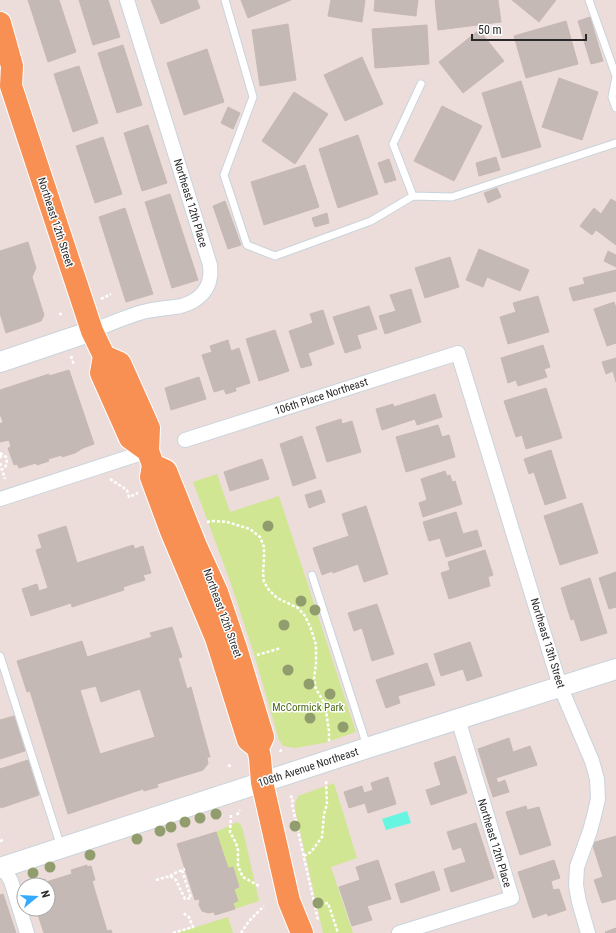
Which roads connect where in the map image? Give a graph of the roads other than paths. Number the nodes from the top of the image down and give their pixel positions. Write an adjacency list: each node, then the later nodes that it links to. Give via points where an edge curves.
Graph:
1 (127, 0): 11 (street, Northeast 12th Place, via 210,265 211,277 200,297 190,303 147,311)
2 (225, 0): 10 (lane, via 253,97 224,175 247,245 275,256 371,221)
3 (589, 0): 5 (lane)
4 (0, 23): 6 (main road, Northeast 12th Street, via 12,66)
5 (616, 77): 8 (lane, via 612,97)
6 (5, 80): 11 (main road, Northeast 12th Street)
7 (422, 84): 10 (lane, via 393,144)
8 (616, 108)
9 (616, 143): 10 (lane, via 452,197)
10 (413, 196)
11 (92, 331): 13 (main road); 15 (main road, Northeast 12th Street, via 104,356 120,363 149,428)
12 (458, 353): 14 (street, 106th Place Northeast); 21 (street, Northeast 13th Street)
13 (0, 362)
14 (184, 440)
15 (151, 458): 16 (street); 24 (main road, Northeast 12th Street, via 166,471 217,592 263,737 258,748)
16 (0, 499)
17 (312, 575): 23 (lane)
18 (0, 656): 19 (lane)
19 (2, 666): 25 (lane)
20 (616, 669): 21 (main road, 108th Avenue Northeast)
21 (560, 686): 22 (main road, 108th Avenue Northeast); 32 (street, Northeast 13th Street, via 592,761 597,779 598,799 577,867 576,885)
22 (458, 719): 23 (main road, 108th Avenue Northeast); 31 (street, Northeast 12th Place, via 512,898)
23 (367, 748): 24 (main road, 108th Avenue Northeast)
24 (262, 782): 25 (main road, 108th Avenue Northeast); 27 (main road, Northeast 12th Street)
25 (61, 848): 26 (main road, 108th Avenue Northeast)
26 (2, 866): 28 (street, via 11,881)
27 (289, 901): 29 (main road, Northeast 12th Street); 30 (main road, Northeast 12th Street)
28 (28, 933)
29 (287, 933)
30 (302, 933)
31 (399, 933)
32 (588, 933)

